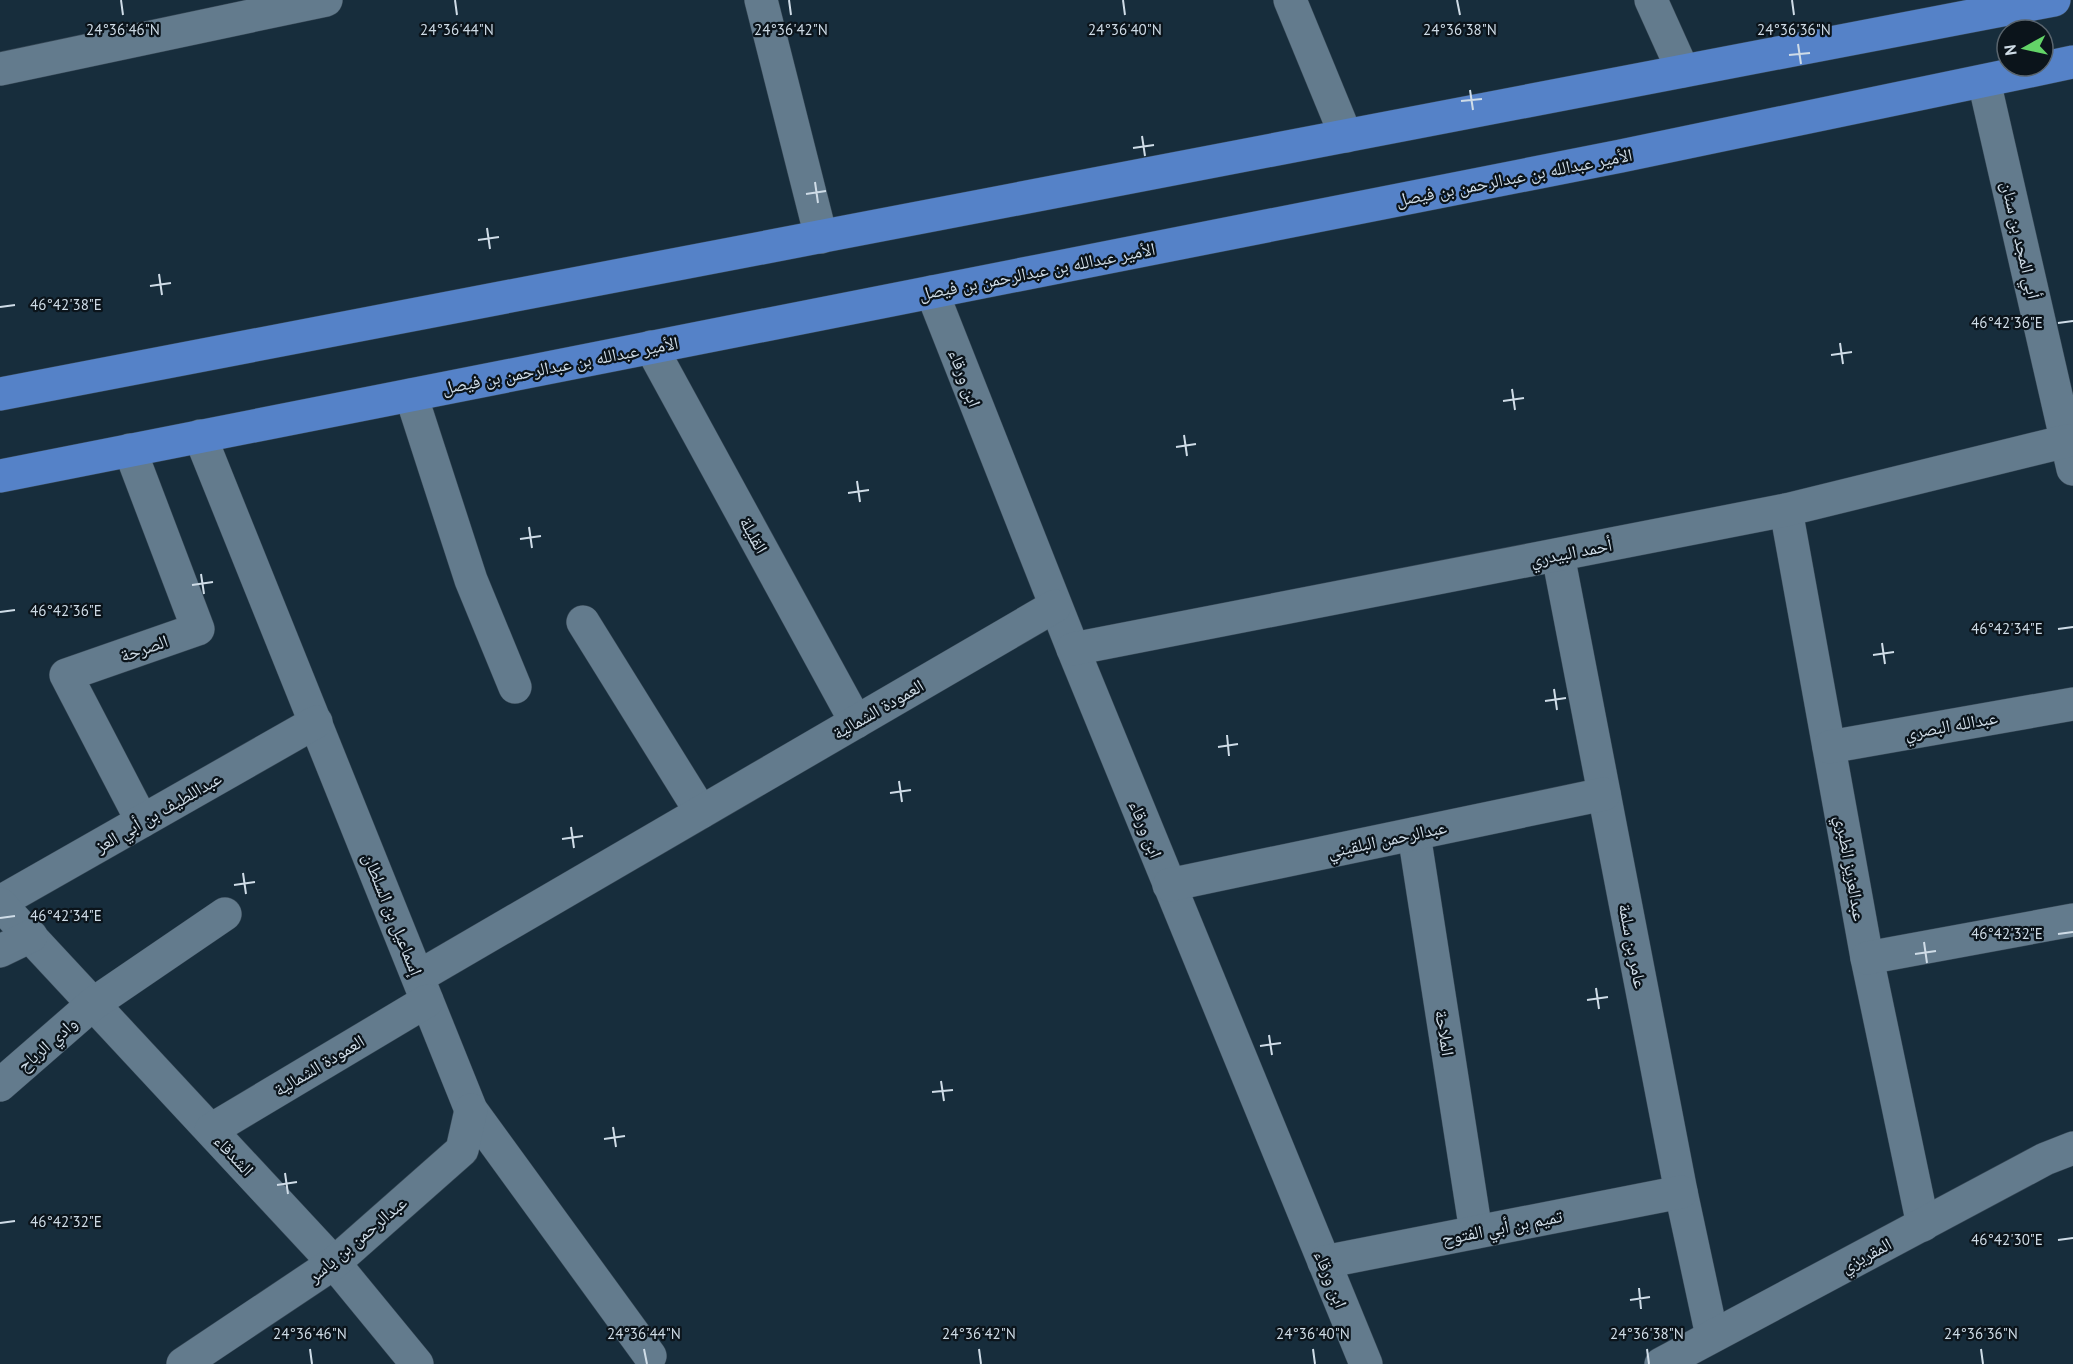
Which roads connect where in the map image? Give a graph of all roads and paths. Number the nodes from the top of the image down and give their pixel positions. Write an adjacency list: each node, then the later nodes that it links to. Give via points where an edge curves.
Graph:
1 (326, 0): 7 (street)
2 (761, 0): 11 (street)
3 (1290, 0): 10 (street)
4 (1651, 0): 8 (street)
5 (2054, 0): 8 (main road)
6 (2073, 62): 9 (main road, الأمير عبدالله بن عبدالرحمن بن فيصل)
7 (0, 69)
8 (1683, 71): 10 (main road)
9 (1984, 81): 12 (main road, الأمير عبدالله بن عبدالرحمن بن فيصل); 18 (street, أبي المجد بن سنان)
10 (1346, 136): 11 (main road)
11 (821, 237): 14 (main road)
12 (932, 292): 13 (main road, الأمير عبدالله بن عبدالرحمن بن فيصل); 22 (street, ابن ورقاء)
13 (651, 347): 15 (main road, الأمير عبدالله بن عبدالرحمن بن فيصل); 28 (street, القليلة)
14 (0, 394)
15 (411, 395): 16 (main road, الأمير عبدالله بن عبدالرحمن بن فيصل); 25 (street, via 471,580)
16 (201, 436): 17 (main road, الأمير عبدالله بن عبدالرحمن بن فيصل); 27 (street, إسماعيل بن السلطان)
17 (130, 450): 19 (main road, الأمير عبدالله بن عبدالرحمن بن فيصل); 32 (street, الصرحة, via 198,629 66,675)
18 (2070, 455): 20 (street, أحمد البيدري)
19 (0, 476)
20 (1786, 510): 21 (street, أحمد البيدري); 29 (street, عبدالعزيز الطبري)
21 (1558, 555): 24 (street, أحمد البيدري); 30 (street, عامر بن سلمة)
22 (1055, 606): 24 (street, ابن ورقاء); 28 (street, العمودة الشمالية)
23 (583, 622): 31 (street)
24 (1073, 649): 34 (street, ابن ورقاء)
25 (515, 687)
26 (2073, 704): 29 (street, عبدالله البصري)
27 (316, 722): 32 (street, عبداللطيف بن أبي العز); 41 (street, إسماعيل بن السلطان)
28 (856, 722): 31 (street, العمودة الشمالية)
29 (1829, 747): 40 (street, عبدالعزيز الطبري)
30 (1604, 794): 33 (street, عبدالرحمن البلقيني); 47 (street, عامر بن سلمة)
31 (701, 812): 41 (street, العمودة الشمالية)
32 (142, 821): 35 (street, عبداللطيف بن أبي العز)
33 (1414, 834): 34 (street, عبدالرحمن البلقيني); 49 (street, الملاحة)
34 (1169, 885): 50 (street, ابن ورقاء)
35 (0, 903): 38 (street, الشدقاء)
36 (225, 914): 42 (street)
37 (2073, 920): 40 (street)
38 (31, 936): 39 (street); 42 (street, الشدقاء)
39 (0, 951)
40 (1867, 958): 48 (street, عبدالعزيز الطبري)
41 (423, 989): 44 (street, إسماعيل بن السلطان); 45 (street, العمودة الشمالية)
42 (93, 1004): 43 (street, وادي الرباح); 45 (street, الشدقاء)
43 (0, 1085)
44 (471, 1110): 51 (street, عبدالرحمن بن ياسر, via 462,1150); 53 (street, إسماعيل بن السلطان)
45 (211, 1130): 51 (street, الشدقاء)
46 (2073, 1148): 48 (street, المقريزي, via 2045,1159)
47 (1681, 1192): 49 (street, تميم بن أبي الفتوح); 52 (street, عامر بن سلمة)
48 (1923, 1225): 52 (street, المقريزي)
49 (1476, 1232): 50 (street, تميم بن أبي الفتوح)
50 (1324, 1262): 56 (street, ابن ورقاء)
51 (334, 1263): 54 (street, عبدالرحمن بن ياسر); 55 (street, الشدقاء)
52 (1712, 1336): 57 (street, المقريزي)
53 (650, 1356)
54 (183, 1364)
55 (417, 1364)
56 (1366, 1364)
57 (1661, 1364)

